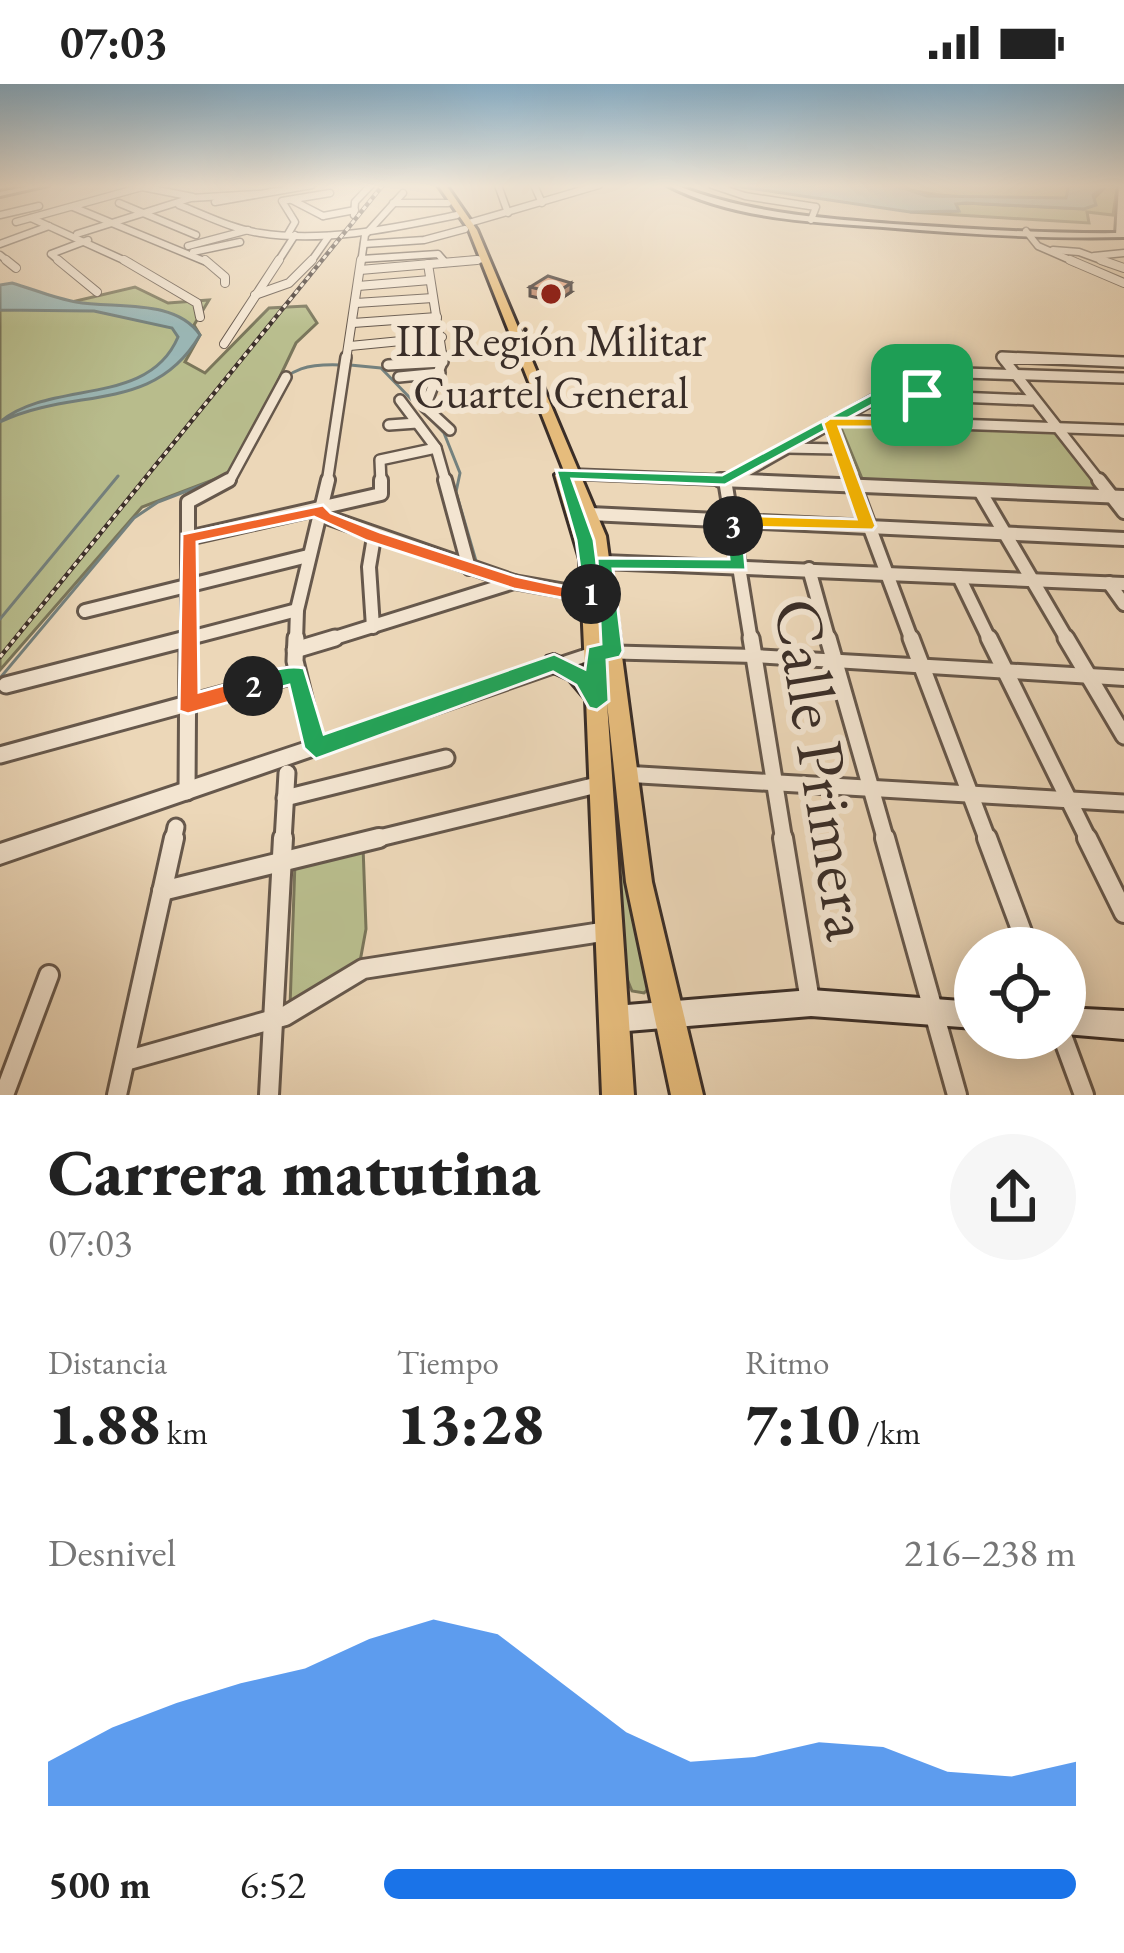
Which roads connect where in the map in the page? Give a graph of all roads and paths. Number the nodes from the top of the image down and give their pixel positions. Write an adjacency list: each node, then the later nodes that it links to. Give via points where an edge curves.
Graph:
1 (33, 232): 24 (street)
2 (70, 232): 15 (street)
3 (82, 232): 15 (street)
4 (139, 232): 25 (street)
5 (190, 232): 16 (street)
6 (240, 232): 25 (street)
7 (267, 232): 17 (street)
8 (318, 232): 18 (street)
9 (369, 232): 20 (street)
10 (390, 232): 20 (street)
11 (458, 232): 20 (street)
12 (469, 232): 31 (main road)
13 (1013, 232): 14 (main road)
14 (1027, 233): 21 (main road); 21 (main road); 26 (street)
15 (76, 234): 22 (street)
16 (196, 235)
17 (291, 235): 18 (street); 42 (street)
18 (316, 235): 19 (street)
19 (328, 236): 20 (street); 42 (street, via 296,280)
20 (364, 239): 30 (street)
21 (1122, 240): 29 (street)
22 (88, 241): 41 (street, via 51,254); 45 (street, via 196,303)
23 (240, 242): 27 (street)
24 (0, 244)
25 (181, 248): 27 (street)
26 (1046, 250): 29 (street); 39 (street)
27 (192, 253): 38 (street)
28 (0, 255): 34 (street)
29 (1093, 256): 35 (street)
30 (362, 259): 32 (street, via 438,254); 36 (street)
31 (480, 259): 32 (street); 74 (main road)
32 (445, 262): 33 (street)
33 (428, 264): 36 (street); 37 (street)
34 (16, 268)
35 (1124, 268)
36 (360, 270): 40 (street)
37 (430, 280): 40 (street); 43 (street)
38 (224, 283)
39 (1124, 284)
40 (358, 286): 44 (street)
41 (97, 292)
42 (255, 296): 49 (street)
43 (433, 298): 44 (street); 46 (street)
44 (356, 303): 47 (street)
45 (200, 316)
46 (436, 317): 47 (street); 48 (street)
47 (353, 323): 50 (street)
48 (442, 337): 50 (street); 51 (street)
49 (224, 344)
50 (350, 346): 80 (street)
51 (443, 362): 53 (street); 54 (street)
52 (1124, 362): 55 (street, via 1003,356)
53 (388, 365)
54 (440, 373): 57 (street); 68 (street, via 425,404)
55 (1012, 374): 58 (street); 60 (street, via 933,372 918,384); 62 (street)
56 (286, 377): 86 (street, via 230,480 188,502)
57 (399, 377)
58 (1118, 378): 59 (street)
59 (1124, 388)
60 (922, 395): 62 (street); 63 (street, via 883,394); 65 (street)
61 (400, 400): 64 (street)
62 (1032, 400): 67 (street)
63 (833, 421): 65 (street); 72 (street); 73 (street)
64 (417, 423): 66 (street); 71 (street)
65 (940, 424): 67 (street)
66 (389, 425)
67 (1057, 428): 69 (street); 78 (street)
68 (450, 430)
69 (1119, 430): 70 (street)
70 (1124, 440)
71 (436, 448): 80 (street, via 380,460 382,494); 91 (street)
72 (784, 448): 73 (street); 75 (street)
73 (839, 449): 76 (street)
74 (568, 474): 75 (street); 81 (main road); 99 (main road)
75 (725, 480): 76 (street); 82 (street, Calle Primera)
76 (853, 485): 77 (street); 83 (street)
77 (980, 491): 78 (street); 84 (street)
78 (1118, 496): 79 (street)
79 (1124, 512)
80 (322, 513): 85 (street); 86 (street); 88 (street)
81 (590, 514): 82 (street); 89 (main road)
82 (733, 521): 83 (street); 90 (street, Calle Primera)
83 (867, 526): 84 (street); 93 (street)
84 (1004, 532): 87 (street); 95 (street)
85 (374, 537): 91 (street); 103 (street)
86 (188, 538): 98 (street)
87 (1124, 539)
88 (308, 556): 98 (street); 102 (street)
89 (603, 562): 90 (street); 106 (main road)
90 (739, 566): 92 (street); 107 (street, Calle Primera)
91 (470, 568): 96 (street)
92 (809, 569): 93 (street); 109 (street)
93 (886, 574): 94 (street); 110 (street)
94 (959, 577): 95 (street); 111 (street)
95 (1033, 580): 97 (street); 113 (street)
96 (514, 583): 99 (street); 103 (street)
97 (1117, 584): 100 (street)
98 (188, 585): 101 (street); 104 (street)
99 (592, 604): 106 (main road)
100 (1124, 604)
101 (85, 610)
102 (297, 610): 104 (street); 105 (street)
103 (373, 627): 105 (street)
104 (188, 640): 115 (street); 117 (street)
105 (295, 650): 112 (street)
106 (604, 652): 107 (street); 108 (street); 116 (main road); 123 (main road)
107 (754, 656): 109 (street); 124 (street, Calle Primera)
108 (554, 663): 116 (main road, via 584,679); 119 (street)
109 (836, 663): 110 (street); 125 (street)
110 (921, 667): 111 (street); 127 (street)
111 (1006, 672): 113 (street); 129 (street)
112 (297, 674): 117 (street); 119 (street)
113 (1089, 676): 114 (street); 118 (street)
114 (1124, 678)
115 (7, 685)
116 (597, 701): 123 (main road)
117 (188, 704): 120 (street); 126 (street)
118 (1124, 736)
119 (316, 748): 126 (street)
120 (0, 755)
121 (446, 758): 128 (street)
122 (286, 773): 128 (street)
123 (612, 779): 124 (street); 133 (street); 137 (main road); 142 (main road)
124 (775, 783): 125 (street); 139 (street, Calle Primera)
125 (872, 788): 127 (street); 140 (street)
126 (187, 792): 132 (street)
127 (969, 795): 129 (street); 136 (street)
128 (285, 798): 133 (street)
129 (1069, 800): 130 (street); 135 (street)
130 (1124, 802)
131 (176, 827): 134 (street)
132 (0, 854)
133 (282, 861): 134 (street); 144 (street)
134 (162, 891): 148 (street)
135 (1124, 913)
136 (1020, 927)
137 (608, 931): 143 (main road); 144 (street, via 363,969)
138 (49, 975): 149 (street)
139 (811, 1003): 140 (main road); 142 (main road)
140 (933, 1012): 141 (main road); 154 (street)
141 (954, 1014)
142 (670, 1017): 143 (main road); 153 (main road)
143 (615, 1019): 152 (main road)
144 (273, 1020): 148 (street); 151 (street)
145 (1086, 1022): 146 (main road)
146 (1124, 1025)
147 (1071, 1059): 155 (street)
148 (125, 1061): 150 (street)
149 (5, 1084)
150 (117, 1095)
151 (269, 1095)
152 (618, 1095)
153 (687, 1095)
154 (957, 1095)
155 (1084, 1095)

